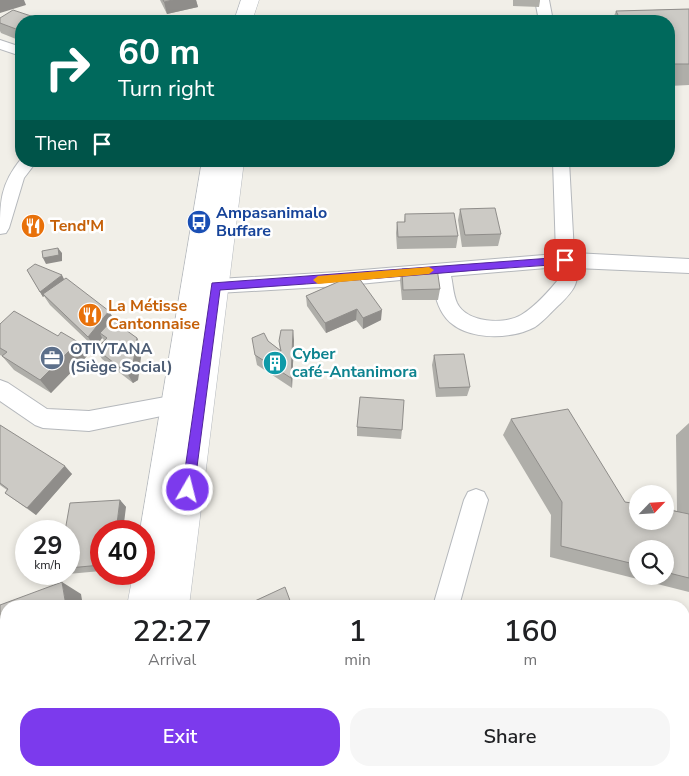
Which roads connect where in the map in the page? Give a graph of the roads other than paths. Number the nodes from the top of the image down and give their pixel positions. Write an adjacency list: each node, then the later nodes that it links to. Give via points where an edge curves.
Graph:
1 (250, 0): 4 (street)
2 (264, 0): 5 (street)
3 (542, 0): 6 (street)
4 (244, 15)
5 (260, 15)
6 (545, 15)
7 (0, 44): 8 (street)
8 (15, 50)
9 (24, 167): 13 (street, via 16,176)
10 (213, 167): 17 (street)
11 (232, 167): 17 (street)
12 (561, 167): 14 (street)
13 (0, 228)
14 (565, 260): 15 (street); 16 (street); 16 (street, via 566,283 529,321 514,327 476,328 460,321 450,310)
15 (689, 266)
16 (440, 269): 17 (street)
17 (203, 287): 19 (street); 22 (street)
18 (0, 389): 19 (street, via 43,418 88,421)
19 (176, 404): 21 (street)
20 (476, 500): 23 (street)
21 (145, 600)
22 (173, 600)
23 (448, 600)

